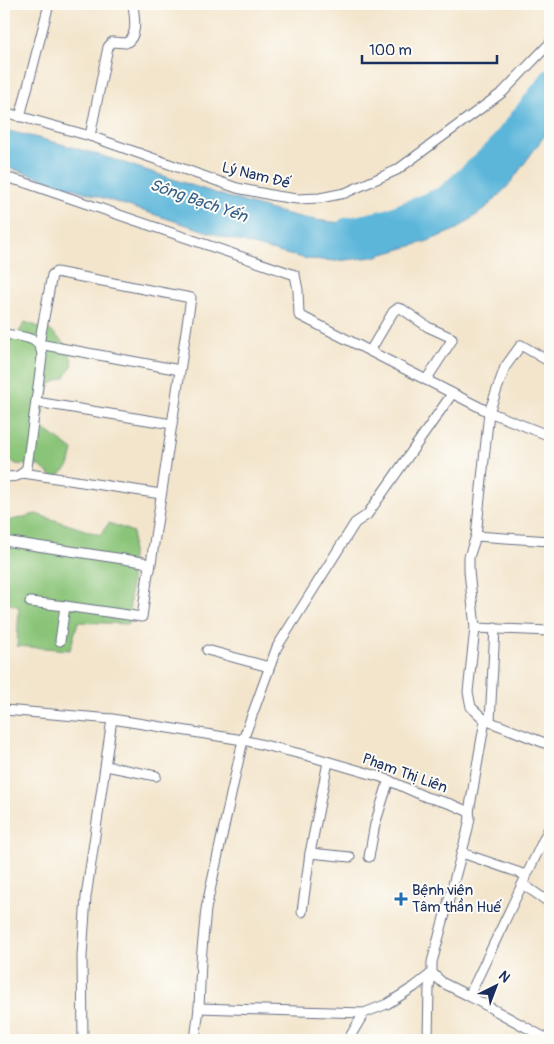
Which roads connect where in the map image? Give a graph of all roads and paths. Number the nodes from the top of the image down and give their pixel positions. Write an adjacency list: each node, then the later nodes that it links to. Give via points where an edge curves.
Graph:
1 (49, 4): 5 (street)
2 (134, 4): 6 (street, via 134,36 126,43 112,42 108,47)
3 (550, 43): 6 (street, Lý Nam Đế, via 503,92 397,170 345,193 297,199 237,188)
4 (4, 112): 5 (street, Lý Nam Đế)
5 (20, 117): 6 (street, Lý Nam Đế)
6 (90, 136)
7 (4, 177): 10 (street, via 295,275 299,314)
8 (4, 334): 9 (street, via 32,339)
9 (39, 344): 12 (street); 12 (street, via 51,279 56,272 62,273 191,298); 15 (street, via 42,357)
10 (370, 351): 13 (street); 13 (street, via 393,312 402,309 428,327 452,338)
11 (550, 362): 16 (street, via 521,345 505,368)
12 (180, 370): 17 (street)
13 (426, 380): 14 (street)
14 (452, 394): 16 (street); 33 (street, via 367,514 355,523 277,647)
15 (36, 402): 17 (street); 19 (street, via 28,463)
16 (489, 412): 18 (street); 22 (street)
17 (172, 424): 21 (street)
18 (550, 436)
19 (23, 474): 20 (street); 21 (street)
20 (4, 476)
21 (162, 494): 25 (street)
22 (476, 536): 24 (street); 28 (street, via 469,557)
23 (4, 540): 25 (street, via 143,562)
24 (550, 541)
25 (150, 570): 27 (street, via 142,618)
26 (30, 602): 27 (street)
27 (65, 606): 31 (street)
28 (475, 628): 29 (street); 36 (street, via 468,692 472,707)
29 (494, 628): 30 (street); 36 (street)
30 (550, 631)
31 (60, 641)
32 (207, 650): 33 (street)
33 (269, 667): 37 (street)
34 (4, 710): 35 (street, Phạm Thị Liên)
35 (112, 719): 37 (street, Phạm Thị Liên); 40 (street)
36 (487, 720): 38 (street); 43 (street)
37 (243, 740): 39 (street, Phạm Thị Liên); 55 (street, via 206,909)
38 (550, 745)
39 (328, 762): 42 (street, Phạm Thị Liên); 45 (street)
40 (106, 766): 41 (street); 58 (street, via 86,897 82,956)
41 (156, 776)
42 (389, 780): 43 (street, Phạm Thị Liên); 48 (street)
43 (469, 812): 46 (street)
44 (550, 826): 49 (street)
45 (310, 853): 47 (street); 52 (street)
46 (462, 854): 49 (street); 53 (street, via 437,940)
47 (350, 857)
48 (369, 857)
49 (526, 875): 50 (street)
50 (524, 885): 51 (street); 54 (street)
51 (550, 904)
52 (302, 912)
53 (432, 973): 54 (street, via 443,983); 56 (street, via 387,1004); 61 (street)
54 (469, 996): 62 (street)
55 (199, 1008): 56 (street); 59 (street)
56 (364, 1013): 60 (street)
57 (550, 1034): 62 (street)
58 (83, 1040)
59 (195, 1040)
60 (348, 1040)
61 (428, 1040)
62 (549, 1040)

